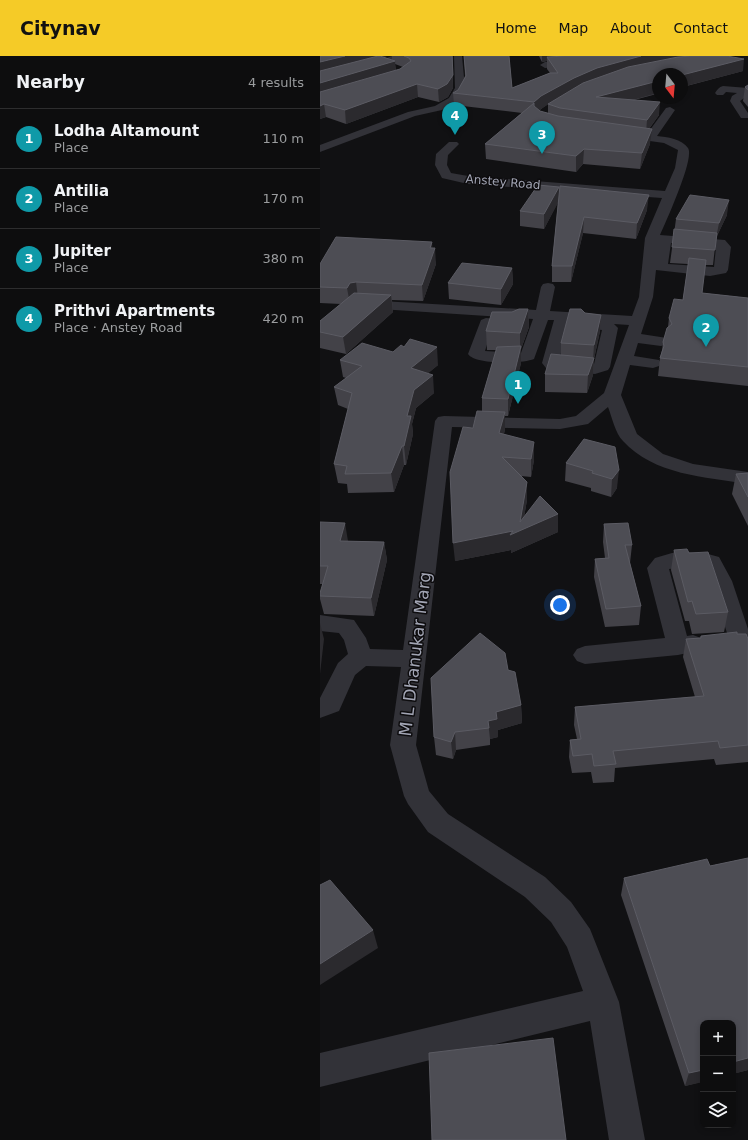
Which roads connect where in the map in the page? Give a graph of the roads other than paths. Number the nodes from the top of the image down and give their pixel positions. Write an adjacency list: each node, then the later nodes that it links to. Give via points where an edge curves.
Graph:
1 (400, 56): 4 (street)
2 (458, 56): 15 (street, via 460,88 453,100 438,108 412,114)
3 (581, 59): 5 (street)
4 (381, 63): 6 (street); 7 (street)
5 (545, 65)
6 (395, 69)
7 (320, 79)
8 (748, 91): 9 (street, via 726,88); 11 (street, via 735,101)
9 (720, 93)
10 (670, 110): 13 (street)
11 (746, 116)
12 (612, 133): 13 (street)
13 (650, 138): 16 (street, via 672,142 683,149 681,168)
14 (453, 144): 16 (street, Anstey Road, via 442,154 441,165 446,175 468,180)
15 (320, 149)
16 (669, 195): 17 (street)
17 (652, 238): 18 (street); 19 (street)
18 (666, 239): 19 (street); 19 (street, via 720,243 724,247 720,270 710,272 666,269)
19 (655, 262): 24 (street)
20 (548, 287): 23 (street)
21 (358, 304): 23 (street)
22 (562, 319): 23 (street); 24 (street); 25 (street, via 606,326 610,327); 29 (street, via 551,364 595,369 602,367)
23 (541, 320)
24 (635, 330): 25 (street); 26 (street); 27 (street)
25 (610, 331): 29 (street)
26 (661, 341)
27 (624, 363): 28 (street); 29 (street); 30 (street)
28 (653, 363)
29 (603, 364)
30 (612, 395): 31 (street, via 629,437 656,458 690,469); 37 (street, M L Dhanukar Marg, via 582,420 560,424 444,420)
31 (748, 478)
32 (320, 623): 36 (street, via 346,626 355,638)
33 (744, 639): 34 (street); 34 (street, via 712,562 704,559 668,561 660,564 658,568)
34 (678, 646): 35 (street)
35 (585, 655)
36 (362, 658): 37 (street); 38 (street, via 346,669 330,704)
37 (414, 659): 39 (street, M L Dhanukar Marg, via 403,745 417,796 438,823 535,887 561,912 579,939)
38 (320, 708)
39 (603, 1002): 40 (street); 41 (street, M L Dhanukar Marg)
40 (320, 1070)
41 (627, 1140)

